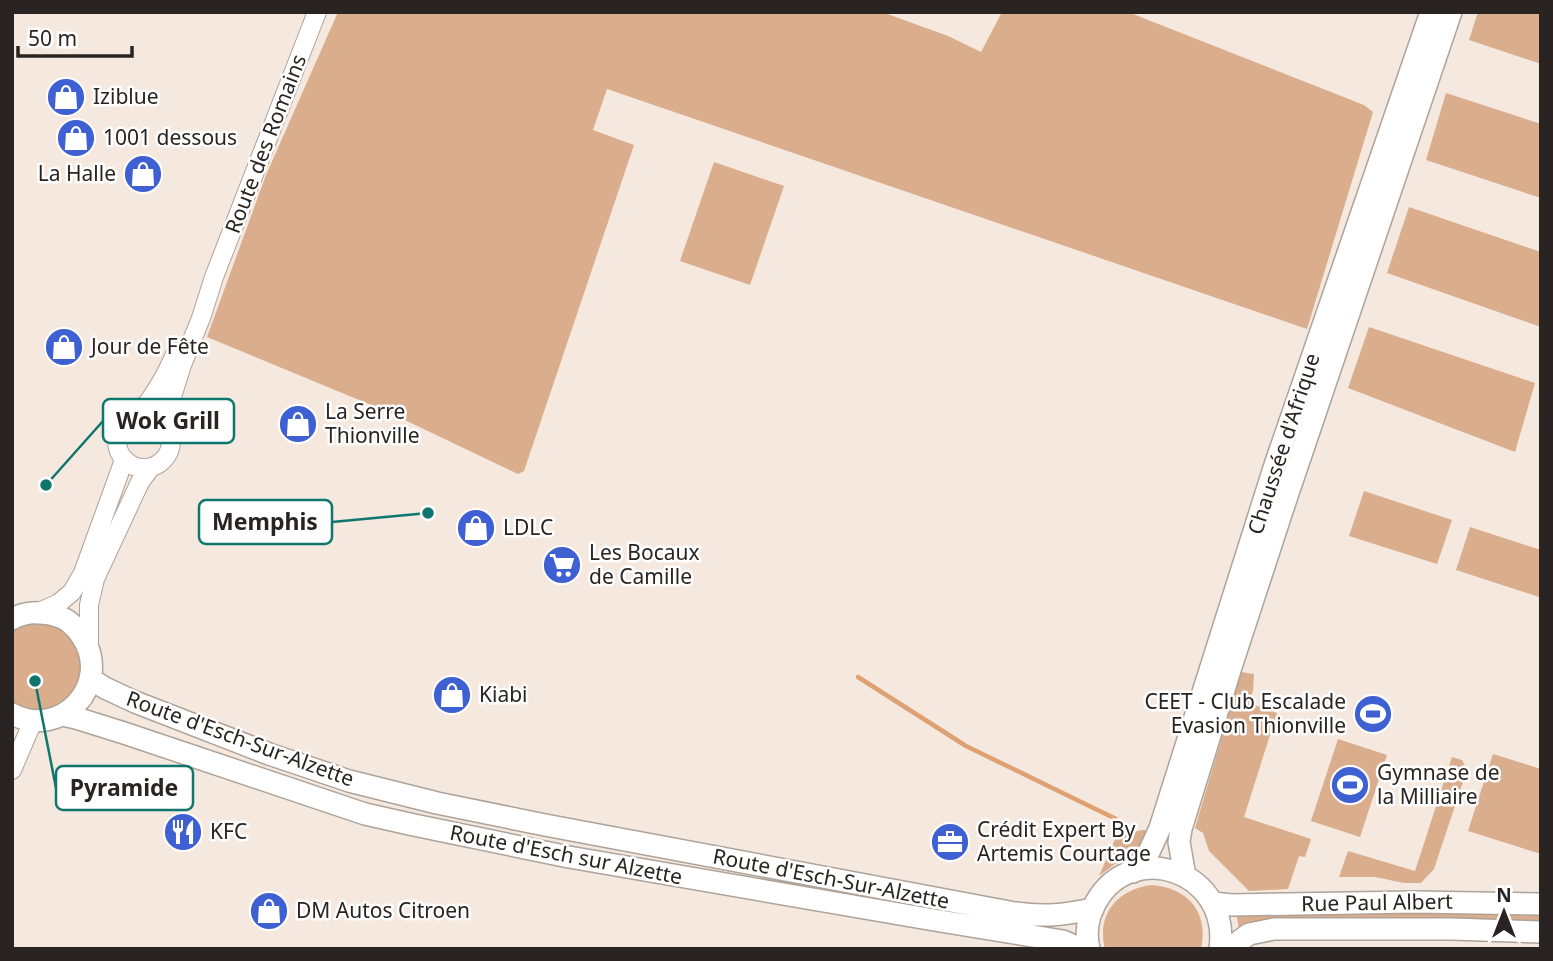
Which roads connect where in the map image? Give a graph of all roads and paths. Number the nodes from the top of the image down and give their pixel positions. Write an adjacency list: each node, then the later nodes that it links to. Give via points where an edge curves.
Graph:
1 (317, 12): 4 (street, Route des Romains)
2 (1431, 12): 17 (main road, Chaussée d'Afrique, via 1275,465 1160,828)
3 (1451, 12): 18 (main road, Chaussée d'Afrique, via 1285,502 1181,829)
4 (214, 277): 5 (street, Route des Romains, via 152,400); 6 (street, Route des Romains)
5 (138, 414): 6 (street); 7 (street, Route des Romains, via 124,422 117,437)
6 (164, 422): 8 (street, Route des Romains, via 170,449)
7 (124, 460): 8 (street, via 132,466); 9 (street, Route des Romains, via 83,573 60,603)
8 (150, 467): 11 (street, Route des Romains, via 94,579)
9 (39, 612): 10 (main road); 11 (main road, via 60,617 78,629)
10 (12, 619)
11 (89, 648): 12 (main road)
12 (91, 679): 14 (main road, via 85,694); 21 (main road, Route d'Esch-Sur-Alzette, via 135,702 269,754 349,781 438,803 1015,913 1042,917)
13 (12, 714): 15 (main road)
14 (62, 715): 15 (main road); 23 (main road, Route d'Esch sur Alzette, via 365,814 569,857 1063,941)
15 (33, 721): 16 (street)
16 (12, 770)
17 (1133, 872): 18 (main road, via 1159,869); 21 (main road, via 1109,886)
18 (1185, 876): 19 (main road)
19 (1213, 903): 20 (main road, Rue Paul Albert); 25 (main road, via 1221,926)
20 (1541, 904)
21 (1093, 909): 24 (main road, via 1087,931)
22 (1541, 932): 26 (main road, Rue Paul Albert, via 1274,929 1249,934)
23 (1081, 949)
24 (1089, 949)
25 (1220, 949)
26 (1229, 949)

